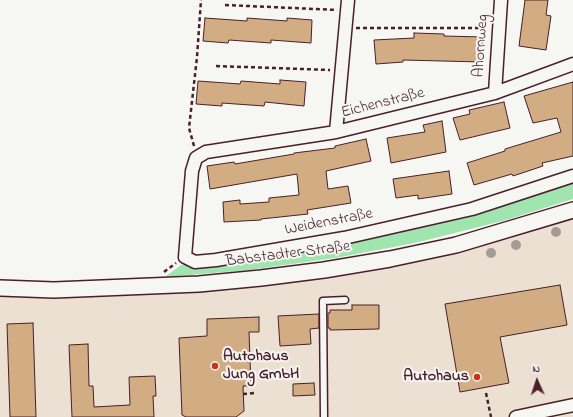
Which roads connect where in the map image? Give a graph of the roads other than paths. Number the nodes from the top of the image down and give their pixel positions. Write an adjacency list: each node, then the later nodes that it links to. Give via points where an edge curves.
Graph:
1 (501, 0): 4 (street, Ahornweg)
2 (348, 5): 5 (street)
3 (573, 64): 4 (street, Eichenstraße)
4 (495, 93): 5 (street, Eichenstraße)
5 (336, 132): 6 (street, Eichenstraße, via 206,152)
6 (196, 158): 7 (street, Weidenstraße, via 192,171 185,257 195,262 352,236 472,209)
7 (573, 176)
8 (573, 210): 9 (street, Babstadter Straße, via 456,245 316,271 192,284 54,290)
9 (0, 288)
10 (345, 300): 12 (lane, via 322,301)
11 (573, 404): 13 (street)
12 (324, 417)
13 (516, 417)

